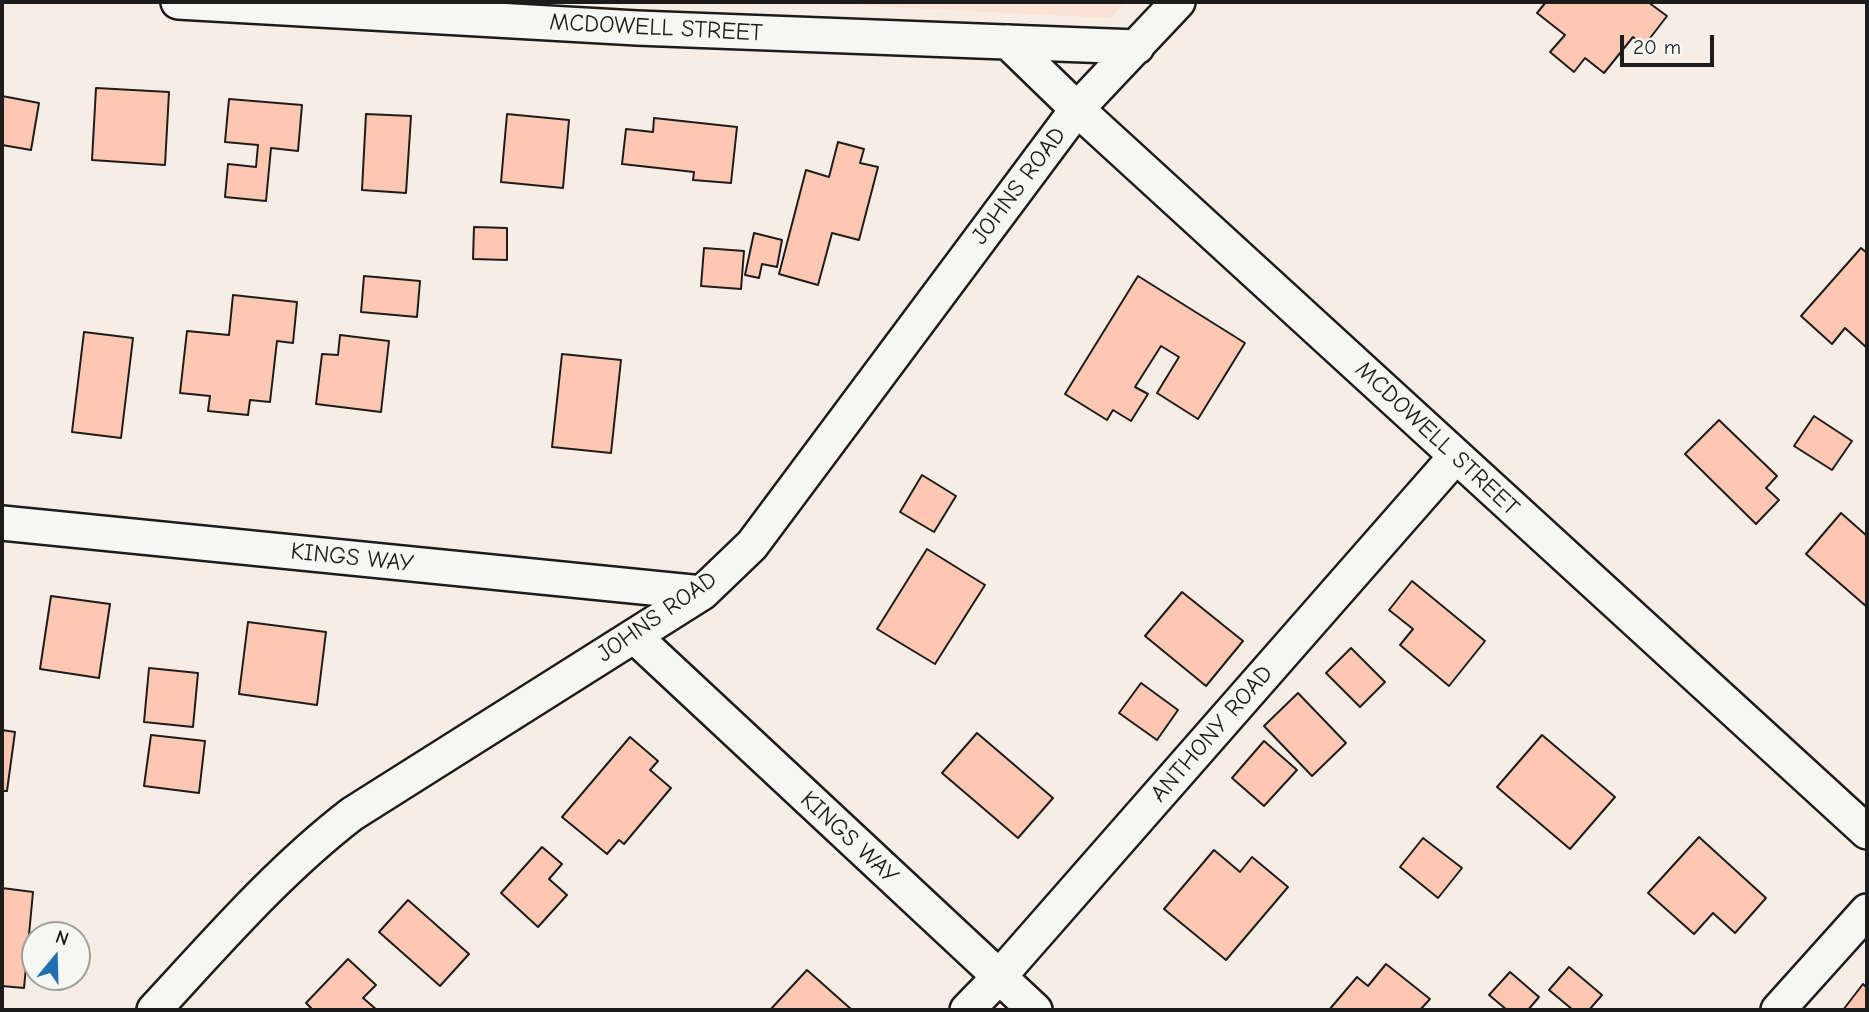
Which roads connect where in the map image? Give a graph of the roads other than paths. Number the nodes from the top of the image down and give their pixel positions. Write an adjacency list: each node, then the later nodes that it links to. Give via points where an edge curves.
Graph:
1 (178, 2): 3 (street, MCDOWELL STREET)
2 (1178, 2): 5 (street, JOHNS ROAD)
3 (638, 15): 4 (street, MCDOWELL STREET)
4 (1008, 42): 5 (street, MCDOWELL STREET); 6 (street, MCDOWELL STREET)
5 (1137, 47): 6 (street, JOHNS ROAD)
6 (1077, 109): 7 (street, MCDOWELL STREET); 9 (street, JOHNS ROAD, via 752,545)
7 (1456, 456): 11 (street, MCDOWELL STREET); 13 (street, ANTHONY ROAD)
8 (2, 523): 9 (street, KINGS WAY)
9 (702, 593): 10 (street, JOHNS ROAD)
10 (635, 636): 13 (street, KINGS WAY); 14 (street, JOHNS ROAD, via 352,814 264,891)
11 (1867, 832)
12 (1867, 911): 17 (street)
13 (998, 978): 15 (street, ANTHONY ROAD); 16 (street, KINGS WAY)
14 (153, 1010)
15 (967, 1010)
16 (1035, 1010)
17 (1778, 1010)

